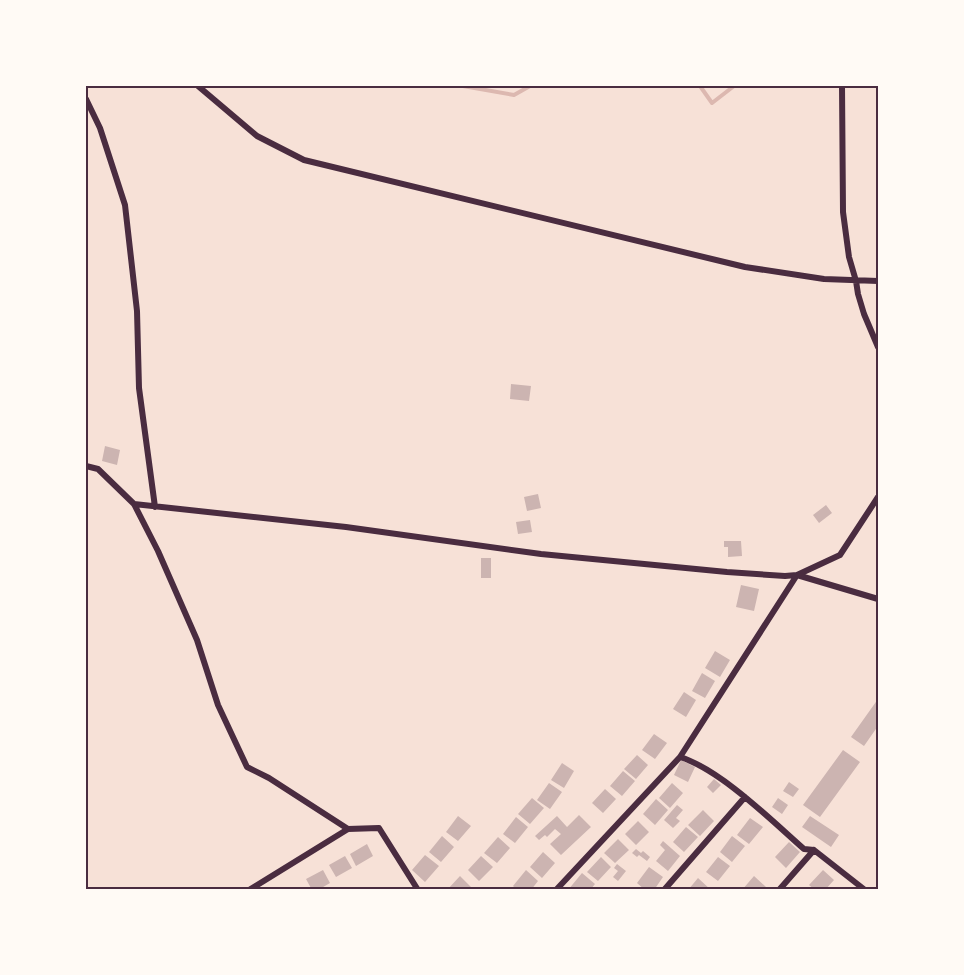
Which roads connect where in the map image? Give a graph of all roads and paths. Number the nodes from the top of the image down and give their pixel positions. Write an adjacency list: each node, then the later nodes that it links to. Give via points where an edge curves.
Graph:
1 (198, 86): 4 (street, via 258,136 304,160 745,267)
2 (842, 86): 4 (street, via 843,213)
3 (86, 99): 10 (street, via 126,206 137,311 138,388)
4 (856, 281): 5 (street); 6 (street, via 864,314)
5 (879, 281)
6 (879, 347)
7 (86, 466): 9 (street, via 98,469)
8 (879, 497): 11 (street, via 840,555)
9 (134, 504): 10 (street); 15 (street, via 197,640 218,705 247,767)
10 (154, 507): 11 (street, via 346,527 575,558)
11 (797, 575): 12 (street); 13 (street)
12 (879, 599)
13 (680, 757): 14 (street, via 697,763); 19 (street)
14 (745, 797): 16 (street, via 804,849); 20 (street)
15 (348, 829): 17 (street, via 379,828); 18 (street)
16 (814, 850): 21 (street); 22 (street)
17 (415, 888)
18 (249, 890)
19 (556, 890)
20 (664, 890)
21 (779, 890)
22 (865, 890)

